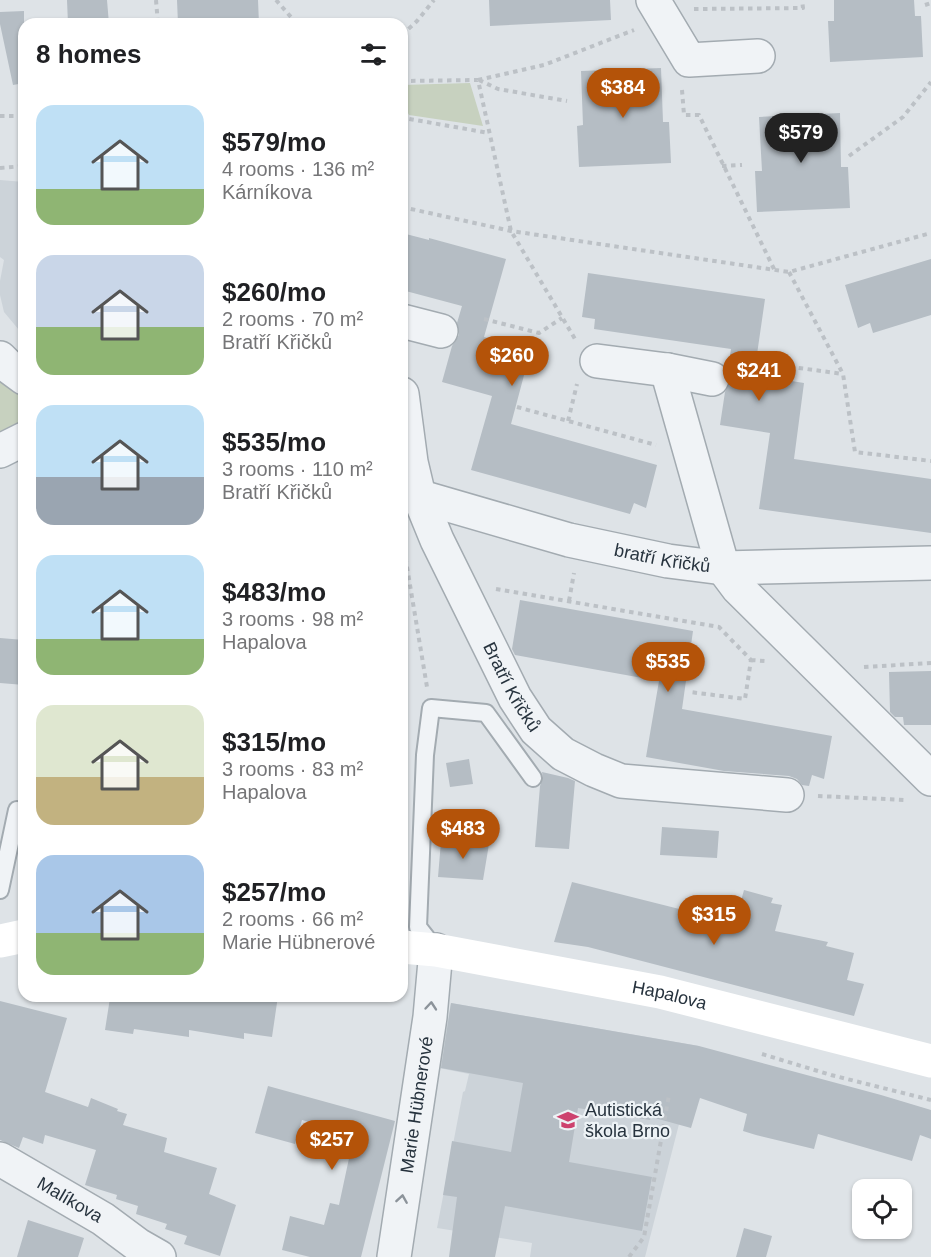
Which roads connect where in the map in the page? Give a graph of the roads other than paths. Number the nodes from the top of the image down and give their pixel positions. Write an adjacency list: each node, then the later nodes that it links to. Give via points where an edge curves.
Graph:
1 (649, 13): 2 (street, via 689,60)
2 (758, 56)
3 (408, 323): 4 (street)
4 (441, 331)
5 (0, 357): 8 (street)
6 (597, 361): 7 (street)
7 (667, 370): 9 (street); 15 (street, Bratří Křičků)
8 (18, 374)
9 (712, 379)
10 (408, 439): 13 (street, Bratří Křičků)
11 (18, 442): 12 (street)
12 (0, 451)
13 (410, 494): 15 (street, bratří Křičků, via 627,554); 18 (street, Bratří Křičků, via 437,540 514,698 536,730 564,754 621,781)
14 (931, 563): 15 (street, bratří Křičků)
15 (723, 568): 17 (street, Bratří Křičků, via 738,588 821,670)
16 (533, 778): 24 (lane, via 486,713 431,708 425,755 418,927)
17 (919, 790)
18 (787, 795)
19 (17, 810): 20 (lane)
20 (0, 890)
21 (18, 937): 22 (street)
22 (0, 941)
23 (408, 947): 24 (street, Hapalova)
24 (436, 950): 25 (street, Hapalova, via 660,992); 28 (street, Marie Hübnerové, one-way to 24, via 430,1017)
25 (931, 1061)
26 (0, 1159): 27 (street, Malíkova, via 103,1219)
27 (143, 1253)
28 (394, 1257)

